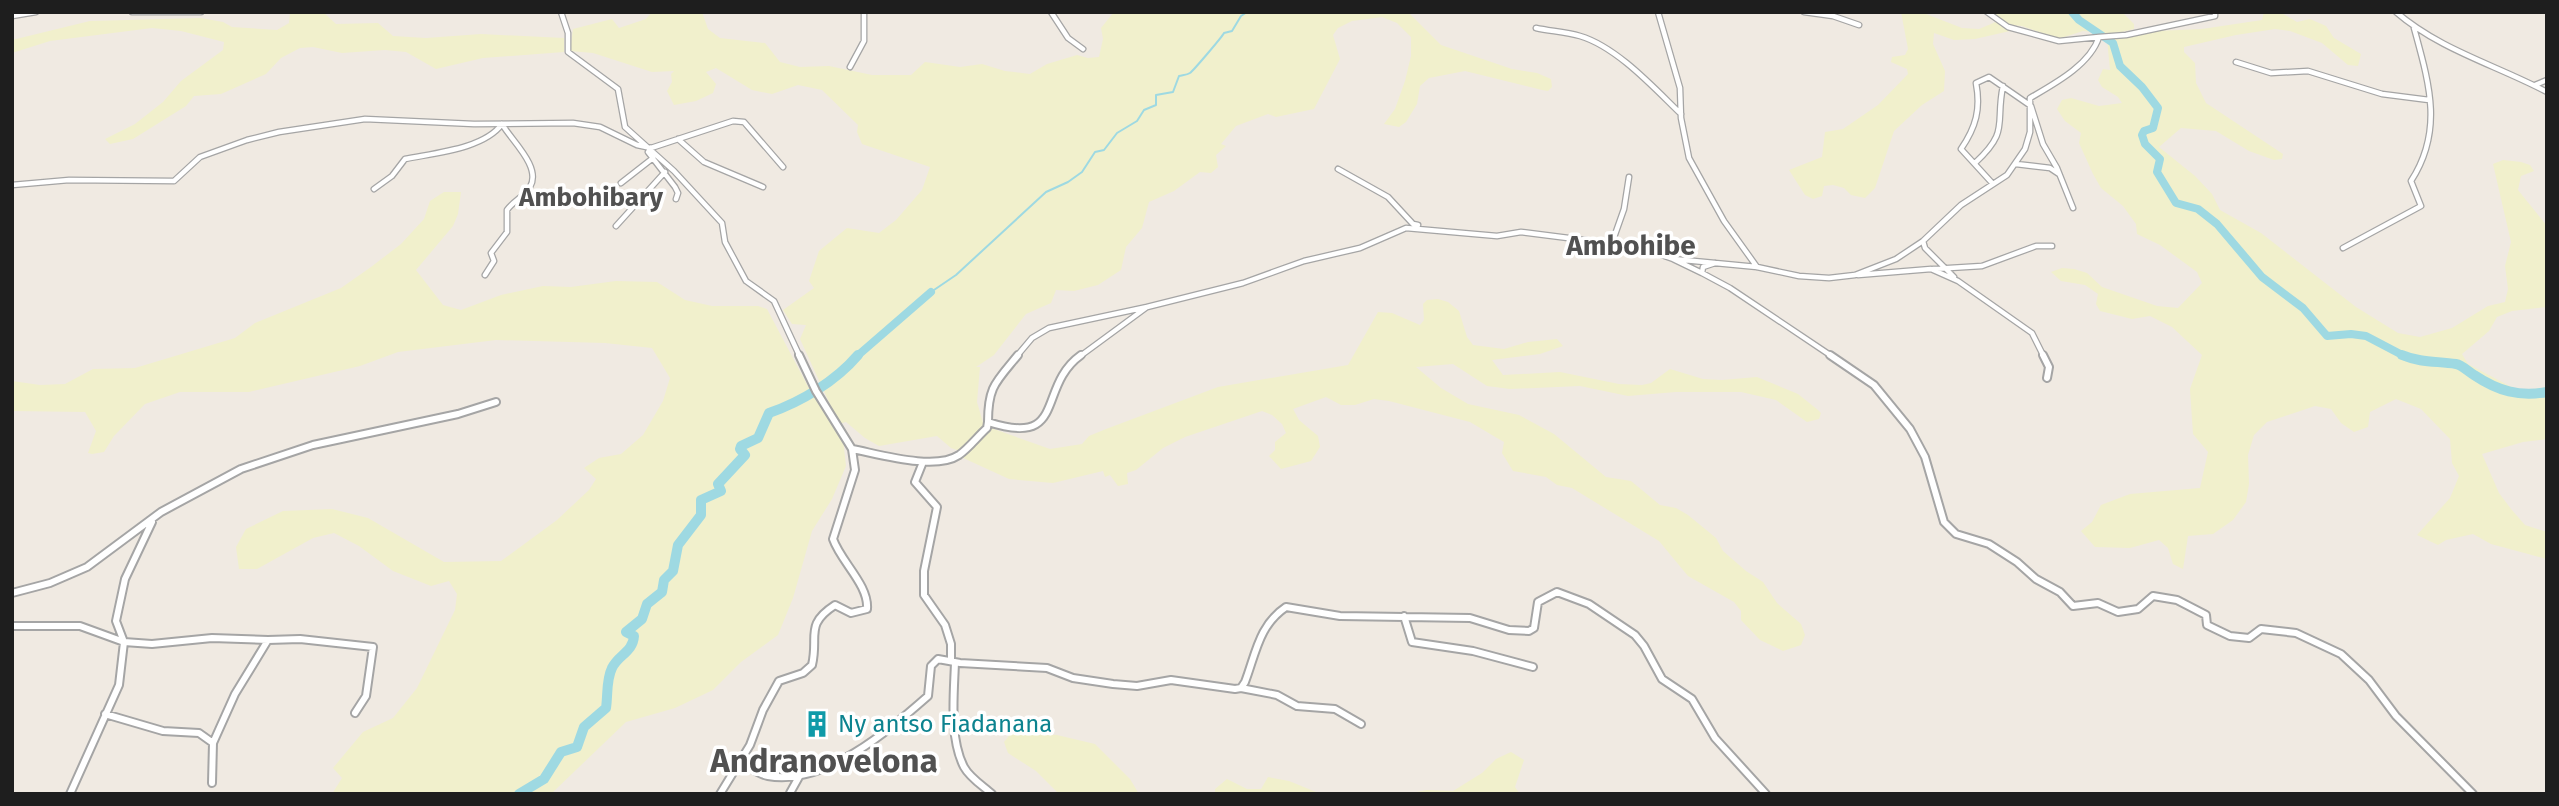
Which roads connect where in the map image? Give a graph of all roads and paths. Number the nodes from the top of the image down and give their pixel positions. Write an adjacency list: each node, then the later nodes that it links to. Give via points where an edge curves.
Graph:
1 (36, 12): 12 (street)
2 (132, 12): 3 (street)
3 (201, 12)
4 (561, 12): 29 (street, via 568,52 618,89 625,127)
5 (864, 12): 19 (street, via 864,46)
6 (1051, 12): 17 (street, via 1068,38)
7 (1658, 12): 26 (street, via 1680,88)
8 (1804, 12): 13 (street)
9 (1987, 12): 16 (street, via 2008,27 2066,43 2086,34)
10 (2215, 12): 16 (street, via 2215,16 2126,35)
11 (2396, 12): 15 (street)
12 (12, 16)
13 (1859, 25)
14 (1536, 28): 26 (street, via 1581,36 1598,45)
15 (2414, 28): 21 (street); 24 (street, via 2429,80)
16 (2100, 36): 25 (street, via 2096,46 2059,83 2035,93)
17 (1083, 49)
18 (2236, 62): 24 (street, via 2271,73 2308,71 2382,94)
19 (850, 67)
20 (2547, 80): 21 (street)
21 (2535, 85): 23 (street)
22 (2003, 86): 25 (street); 31 (street, via 2002,122); 31 (street, via 1989,77 1976,83 1980,114 1961,149)
23 (2547, 92)
24 (2429, 100): 50 (street, via 2429,143 2412,181 2421,206)
25 (2031, 106): 32 (street, via 2030,132); 36 (street)
26 (1681, 111): 53 (street, via 1689,158 1724,221)
27 (502, 124): 29 (street, via 600,127); 40 (street, via 396,118 324,124 247,140 200,157 174,181 69,180); 42 (street, via 472,146 405,159); 57 (street, via 533,172 532,186 506,212 507,232 491,253 494,261)
28 (678, 139): 29 (street); 33 (street, via 733,121 744,122); 41 (street, via 704,162)
29 (651, 148): 30 (street, via 648,152); 64 (street, via 722,223 725,242 746,281 774,301 815,389)
30 (653, 158): 35 (street); 38 (street)
31 (1975, 163): 39 (street)
32 (2016, 164): 36 (street, via 2050,168); 39 (street)
33 (783, 167)
34 (1338, 169): 46 (street, via 1388,197 1413,223)
35 (665, 172): 43 (street, via 678,193); 45 (street)
36 (2059, 174): 44 (street)
37 (1629, 177): 48 (street)
38 (621, 183)
39 (1993, 184): 47 (street, via 1961,205)
40 (12, 185)
41 (763, 187)
42 (374, 189)
43 (676, 199)
44 (2073, 208)
45 (616, 226)
46 (1424, 227): 48 (street); 60 (street, via 1406,228 1360,248)
47 (1923, 241): 54 (street); 58 (street, via 1896,259)
48 (1612, 243): 51 (street)
49 (2052, 246): 54 (street, via 2036,246 1982,266)
50 (2343, 248)
51 (1673, 259): 52 (street); 56 (street)
52 (1718, 262): 53 (street); 56 (street, via 1703,267)
53 (1757, 267): 58 (street, via 1799,276)
54 (1943, 267): 55 (street); 59 (street)
55 (1931, 270): 58 (street); 59 (street)
56 (1702, 273): 87 (street, via 1832,356 1885,396 1910,429 1924,457 1944,522 1956,534 1989,544 2060,592 2073,606 2098,603 2118,612 2138,609 2153,596 2177,600 2206,615 2207,625 2230,636 2249,638 2260,629 2296,632 2341,653)
57 (485, 275)
58 (1855, 275)
59 (1958, 281): 61 (street, via 2032,333 2047,361)
60 (1147, 307): 63 (street, via 1069,365 1041,421 1025,430 1010,431); 63 (street, via 1049,328 1032,338 994,384 988,397)
61 (2047, 377)
62 (496, 402): 66 (street, via 313,445 241,469)
63 (988, 422): 65 (street, via 958,456)
64 (852, 449): 65 (street); 79 (street, via 855,470 833,539 869,598 867,609 846,613 835,605 813,624 811,663 806,671 779,681)
65 (923, 462): 72 (street, via 915,482 937,507 922,574 923,595 934,604 946,630)
66 (153, 519): 67 (street, via 88,568); 71 (street, via 125,579 116,621)
67 (12, 593)
68 (1404, 616): 73 (street, via 1412,642 1473,651); 74 (street, via 1340,616 1286,607 1260,632); 86 (street, via 1470,618 1529,631 1534,628 1538,602 1545,596 1558,592 1574,596 1636,635 1671,690 1692,699 1703,724 1724,751)
69 (12, 626): 71 (street, via 80,626)
70 (268, 640): 71 (street, via 212,638 168,645); 75 (street, via 373,647 366,696); 78 (street, via 235,694)
71 (124, 642): 76 (street, via 120,685)
72 (953, 662): 74 (street, via 1047,668 1073,678 1113,684 1137,686 1171,680); 80 (street, via 934,660 929,693 905,718 850,756); 85 (street, via 960,757 970,774)
73 (1533, 667)
74 (1241, 688): 77 (street, via 1277,695 1297,706 1335,709)
75 (355, 713)
76 (105, 714): 78 (street, via 163,731 199,733); 83 (street)
77 (1361, 724)
78 (213, 743): 81 (street)
79 (739, 761): 80 (street, via 764,775); 84 (street)
80 (800, 775): 82 (street)
81 (212, 783)
82 (790, 793)
83 (70, 794)
84 (720, 794)
85 (992, 794)
86 (1766, 794)
87 (2473, 794)

